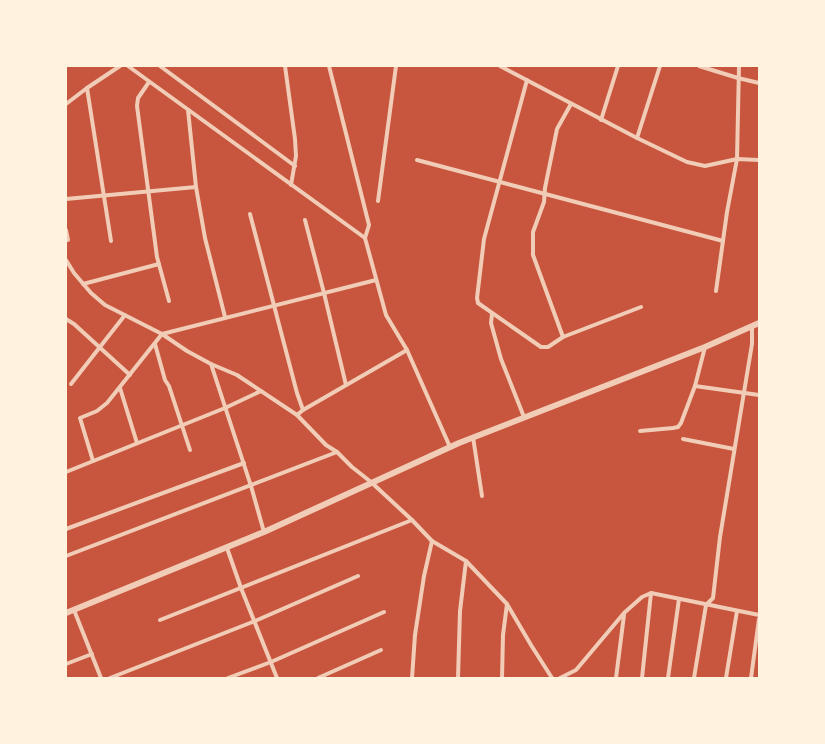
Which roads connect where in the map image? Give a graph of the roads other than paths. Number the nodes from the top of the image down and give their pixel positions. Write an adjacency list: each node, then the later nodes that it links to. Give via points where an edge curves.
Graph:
1 (120, 66): 18 (street)
2 (128, 66): 16 (street)
3 (160, 66): 27 (street)
4 (285, 66): 27 (street, via 295,139)
5 (329, 66): 39 (street, via 368,225)
6 (396, 66): 35 (street)
7 (500, 66): 13 (street)
8 (511, 66): 13 (street)
9 (618, 66): 22 (street)
10 (660, 66): 23 (street)
11 (699, 66): 14 (street)
12 (739, 66): 14 (street)
13 (509, 71): 15 (street)
14 (738, 78): 17 (street); 24 (street)
15 (527, 80): 20 (street); 28 (street)
16 (149, 82): 21 (street); 31 (street, via 138,98 137,106)
17 (759, 83)
18 (87, 88): 19 (street); 33 (street)
19 (66, 104)
20 (571, 104): 22 (street); 32 (street, via 557,129)
21 (188, 110): 29 (street); 30 (street)
22 (601, 120): 23 (street)
23 (637, 138): 24 (street, via 687,162 699,165)
24 (737, 159): 26 (street); 42 (street)
25 (418, 160): 28 (street)
26 (759, 160)
27 (295, 166): 29 (street)
28 (500, 182): 32 (street); 52 (street, via 484,239 477,298 478,303)
29 (291, 185): 39 (street)
30 (196, 187): 31 (street); 54 (street, via 205,238)
31 (148, 191): 33 (street); 44 (street)
32 (545, 194): 42 (street); 59 (street, via 533,232 533,255)
33 (105, 195): 34 (street); 41 (street)
34 (66, 198)
35 (378, 201)
36 (250, 214): 50 (street)
37 (304, 220): 48 (street)
38 (66, 230): 40 (street)
39 (365, 238): 45 (street)
40 (68, 240)
41 (111, 241)
42 (723, 241): 47 (street)
43 (66, 260): 46 (street)
44 (159, 264): 46 (street); 49 (street)
45 (376, 280): 48 (street); 63 (street, via 386,315)
46 (83, 284): 53 (street, via 105,304)
47 (716, 291)
48 (324, 293): 50 (street); 67 (street)
49 (169, 301)
50 (274, 305): 54 (street); 74 (street)
51 (641, 307): 59 (street)
52 (492, 314): 59 (street, via 541,347 548,347); 76 (street, via 491,323 501,359)
53 (125, 315): 58 (street); 62 (street)
54 (225, 317): 58 (street)
55 (66, 319): 62 (street)
56 (759, 323): 57 (street)
57 (752, 326): 61 (street); 71 (street, via 752,344)
58 (162, 334): 60 (street); 64 (street)
59 (563, 337)
60 (155, 344): 65 (street); 77 (street)
61 (705, 347): 68 (street); 76 (street)
62 (100, 348): 65 (street); 66 (street)
63 (407, 350): 67 (street); 82 (street)
64 (211, 364): 70 (street, via 237,374); 73 (street)
65 (130, 375): 69 (street)
66 (72, 384)
67 (346, 385): 74 (street)
68 (696, 386): 71 (street); 78 (street, via 678,426)
69 (120, 388): 81 (street); 86 (street, via 98,411 80,418)
70 (261, 391): 73 (street); 75 (street)
71 (744, 393): 72 (street); 83 (street)
72 (759, 395)
73 (225, 408): 77 (street); 87 (street)
74 (303, 410): 75 (street)
75 (297, 415): 85 (street)
76 (524, 417): 79 (street)
77 (182, 425): 81 (street); 84 (street)
78 (640, 431)
79 (472, 437): 82 (street); 91 (street)
80 (682, 439): 83 (street)
81 (137, 443): 86 (street)
82 (450, 447): 89 (street)
83 (734, 449): 104 (street, via 713,598)
84 (190, 450)
85 (337, 452): 89 (street); 90 (street)
86 (93, 461): 88 (street)
87 (244, 463): 90 (street); 93 (street)
88 (66, 472)
89 (371, 482): 92 (street); 94 (street)
90 (251, 486): 94 (street); 97 (street)
91 (482, 496)
92 (412, 520): 95 (street); 100 (street)
93 (66, 529)
94 (264, 532): 96 (street)
95 (432, 541): 98 (street); 123 (street, via 415,635)
96 (227, 548): 100 (street); 105 (street)
97 (66, 556)
98 (466, 561): 103 (street); 124 (street, via 460,611)
99 (358, 576): 113 (street)
100 (241, 588): 112 (street); 113 (street)
101 (651, 593): 102 (street); 109 (street, via 642,597); 129 (street)
102 (679, 599): 104 (street); 130 (street)
103 (507, 604): 125 (street); 126 (street)
104 (706, 605): 106 (street); 131 (street)
105 (74, 610): 108 (street); 115 (street)
106 (737, 611): 110 (street); 132 (street)
107 (384, 612): 116 (street)
108 (66, 613)
109 (624, 613): 127 (street, via 576,670); 128 (street)
110 (759, 615)
111 (759, 619): 133 (street)
112 (160, 620)
113 (255, 621): 116 (street); 119 (street)
114 (381, 650): 122 (street)
115 (92, 654): 117 (street); 118 (street)
116 (271, 662): 120 (street); 121 (street)
117 (66, 664)
118 (102, 678)
119 (110, 678)
120 (228, 678)
121 (277, 678)
122 (318, 678)
123 (412, 678)
124 (458, 678)
125 (502, 678)
126 (552, 678)
127 (560, 678)
128 (616, 678)
129 (642, 678)
130 (668, 678)
131 (694, 678)
132 (726, 678)
133 (751, 678)

